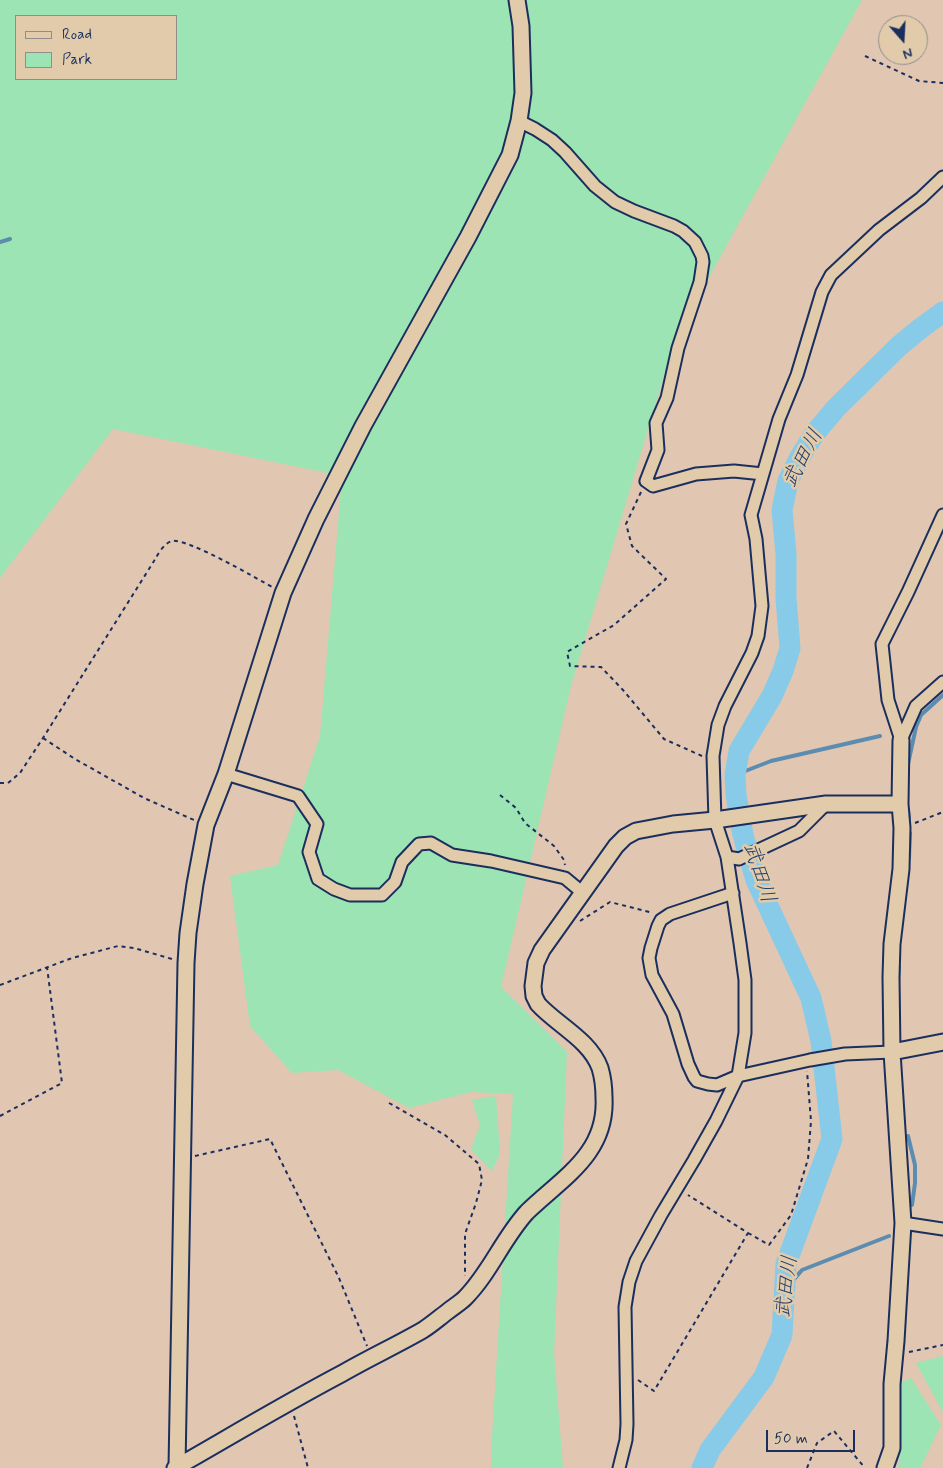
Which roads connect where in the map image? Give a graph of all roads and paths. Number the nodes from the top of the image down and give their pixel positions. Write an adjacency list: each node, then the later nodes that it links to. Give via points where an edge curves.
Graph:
1 (517, 0): 4 (street, via 522,26 523,67)
2 (865, 56): 3 (path, via 919,82)
3 (943, 83)
4 (519, 120): 7 (street, via 552,140 595,186 615,202 674,226 694,242 702,256 700,282 678,348 667,398 656,423 658,450); 9 (street, via 510,155 494,188 363,426)
5 (943, 177): 6 (street, via 831,275 822,292)
6 (763, 474): 7 (street, via 734,471 696,474 653,486); 13 (street, via 752,515 762,606 758,636 718,725)
7 (646, 481): 13 (path, via 626,524 632,546 666,580 614,626 567,652 570,666 601,667 664,739)
8 (943, 515): 12 (street, via 882,644 888,700)
9 (283, 593): 11 (path, via 190,545 169,542); 14 (street)
10 (943, 682): 12 (street, via 916,706)
11 (43, 738): 15 (path, via 17,776 8,783); 21 (path, via 144,798)
12 (901, 740): 18 (street)
13 (714, 761): 20 (street)
14 (226, 774): 21 (street); 24 (street, via 298,796 317,824 309,852 318,879 350,895 382,894 395,882 402,862 419,844 430,843 452,855)
15 (0, 783)
16 (500, 795): 24 (path, via 516,808 525,823 554,846 564,860)
17 (826, 804): 18 (street); 20 (street); 23 (street, via 799,831 739,859)
18 (900, 804): 22 (street)
19 (943, 812): 22 (path)
20 (720, 820): 23 (street); 25 (street, via 636,831 616,846)
21 (206, 825): 29 (street)
22 (902, 828): 33 (street, via 892,944)
23 (727, 857): 26 (street)
24 (565, 878): 25 (street)
25 (583, 893): 43 (street, via 542,950 533,986 538,1004 582,1042 595,1058 603,1083 603,1119 590,1150 576,1169 546,1194 513,1229)
26 (732, 893): 27 (street); 35 (street, via 746,1000)
27 (664, 918): 28 (path, via 610,902); 35 (street, via 654,936 650,967 673,1014 691,1072 697,1081 717,1085)
28 (578, 922)
29 (186, 963): 30 (path, via 118,946); 38 (street)
30 (47, 968): 31 (path); 37 (path, via 62,1083)
31 (0, 985)
32 (943, 1042): 33 (street)
33 (892, 1052): 34 (street, via 844,1054); 40 (street)
34 (808, 1061): 35 (street); 42 (path, via 811,1120 808,1159 790,1215 769,1245)
35 (738, 1076): 39 (street)
36 (389, 1103): 43 (path, via 445,1136 479,1164 482,1180 465,1234)
37 (0, 1116)
38 (182, 1159): 46 (path, via 270,1139 339,1278); 49 (street)
39 (677, 1188): 42 (path); 47 (street, via 636,1261 629,1282 625,1307)
40 (903, 1222): 41 (street); 45 (street)
41 (943, 1229)
42 (748, 1233): 47 (path, via 654,1391)
43 (465, 1299): 46 (street, via 424,1329)
44 (943, 1345): 45 (path)
45 (894, 1355): 54 (street, via 892,1448)
46 (372, 1357): 48 (street)
47 (626, 1372): 51 (street, via 626,1440)
48 (290, 1401): 49 (street); 50 (path)
49 (177, 1468)
50 (308, 1468)
51 (618, 1468)
52 (807, 1468): 53 (path, via 817,1443 834,1431)
53 (865, 1468)
54 (885, 1468)

